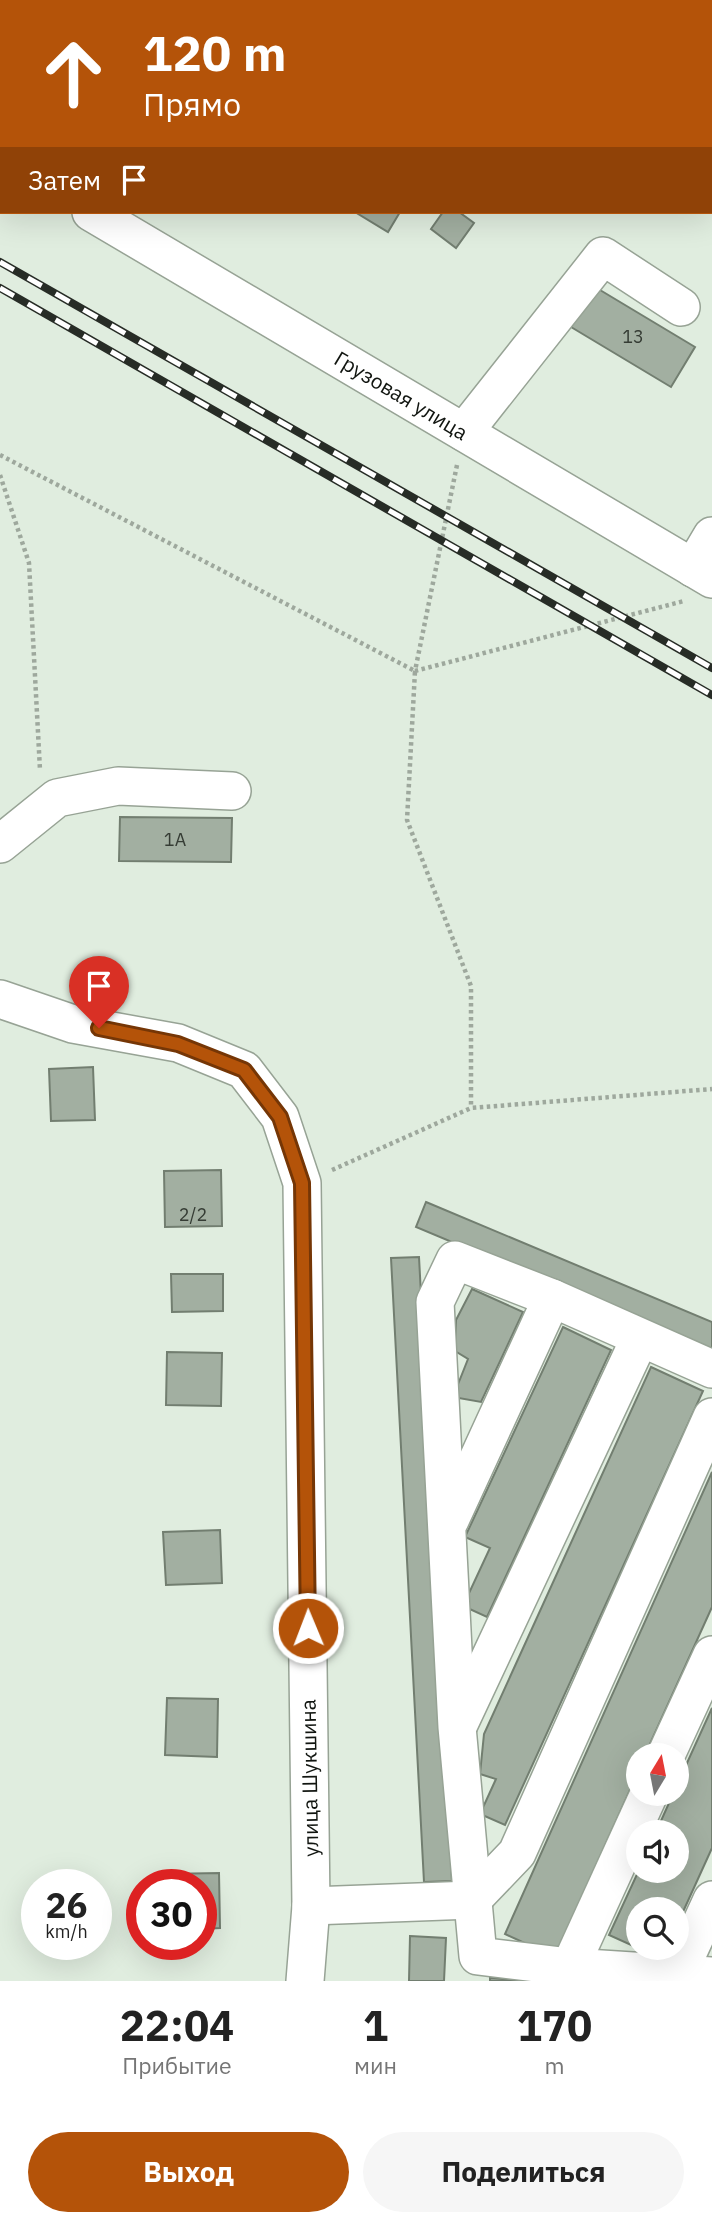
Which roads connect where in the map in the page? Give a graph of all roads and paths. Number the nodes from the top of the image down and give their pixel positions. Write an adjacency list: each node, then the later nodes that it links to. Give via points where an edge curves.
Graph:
1 (94, 214): 3 (street, Грузовая улица)
2 (681, 307): 3 (street, via 603,256)
3 (464, 432): 7 (street, Грузовая улица); 8 (path)
4 (0, 455): 8 (path)
5 (0, 475): 10 (path, via 29,563)
6 (712, 536): 7 (street)
7 (697, 582): 8 (path)
8 (415, 671): 14 (path, via 407,820 471,986)
9 (232, 791): 10 (street, via 118,786 57,798)
10 (43, 810): 11 (street)
11 (0, 844)
12 (0, 999): 15 (street, улица Шукшина, via 73,1024 178,1044 244,1070 280,1117)
13 (712, 1089): 14 (path)
14 (471, 1108): 15 (path)
15 (302, 1183): 27 (street, улица Шукшина)
16 (552, 1298): 17 (street); 20 (street); 20 (street, via 455,1260 435,1302)
17 (640, 1338): 18 (street); 22 (street)
18 (712, 1369)
19 (712, 1417): 25 (street, via 517,1853)
20 (448, 1524): 22 (street)
21 (712, 1655): 23 (street)
22 (457, 1727): 25 (street)
23 (672, 1743)
24 (644, 1806): 28 (street)
25 (472, 1900): 27 (street); 29 (street)
26 (712, 1900): 30 (street)
27 (311, 1906): 31 (street, улица Шукшина)
28 (570, 1967): 29 (street); 30 (street)
29 (472, 1968)
30 (695, 1975)
31 (305, 1981)

